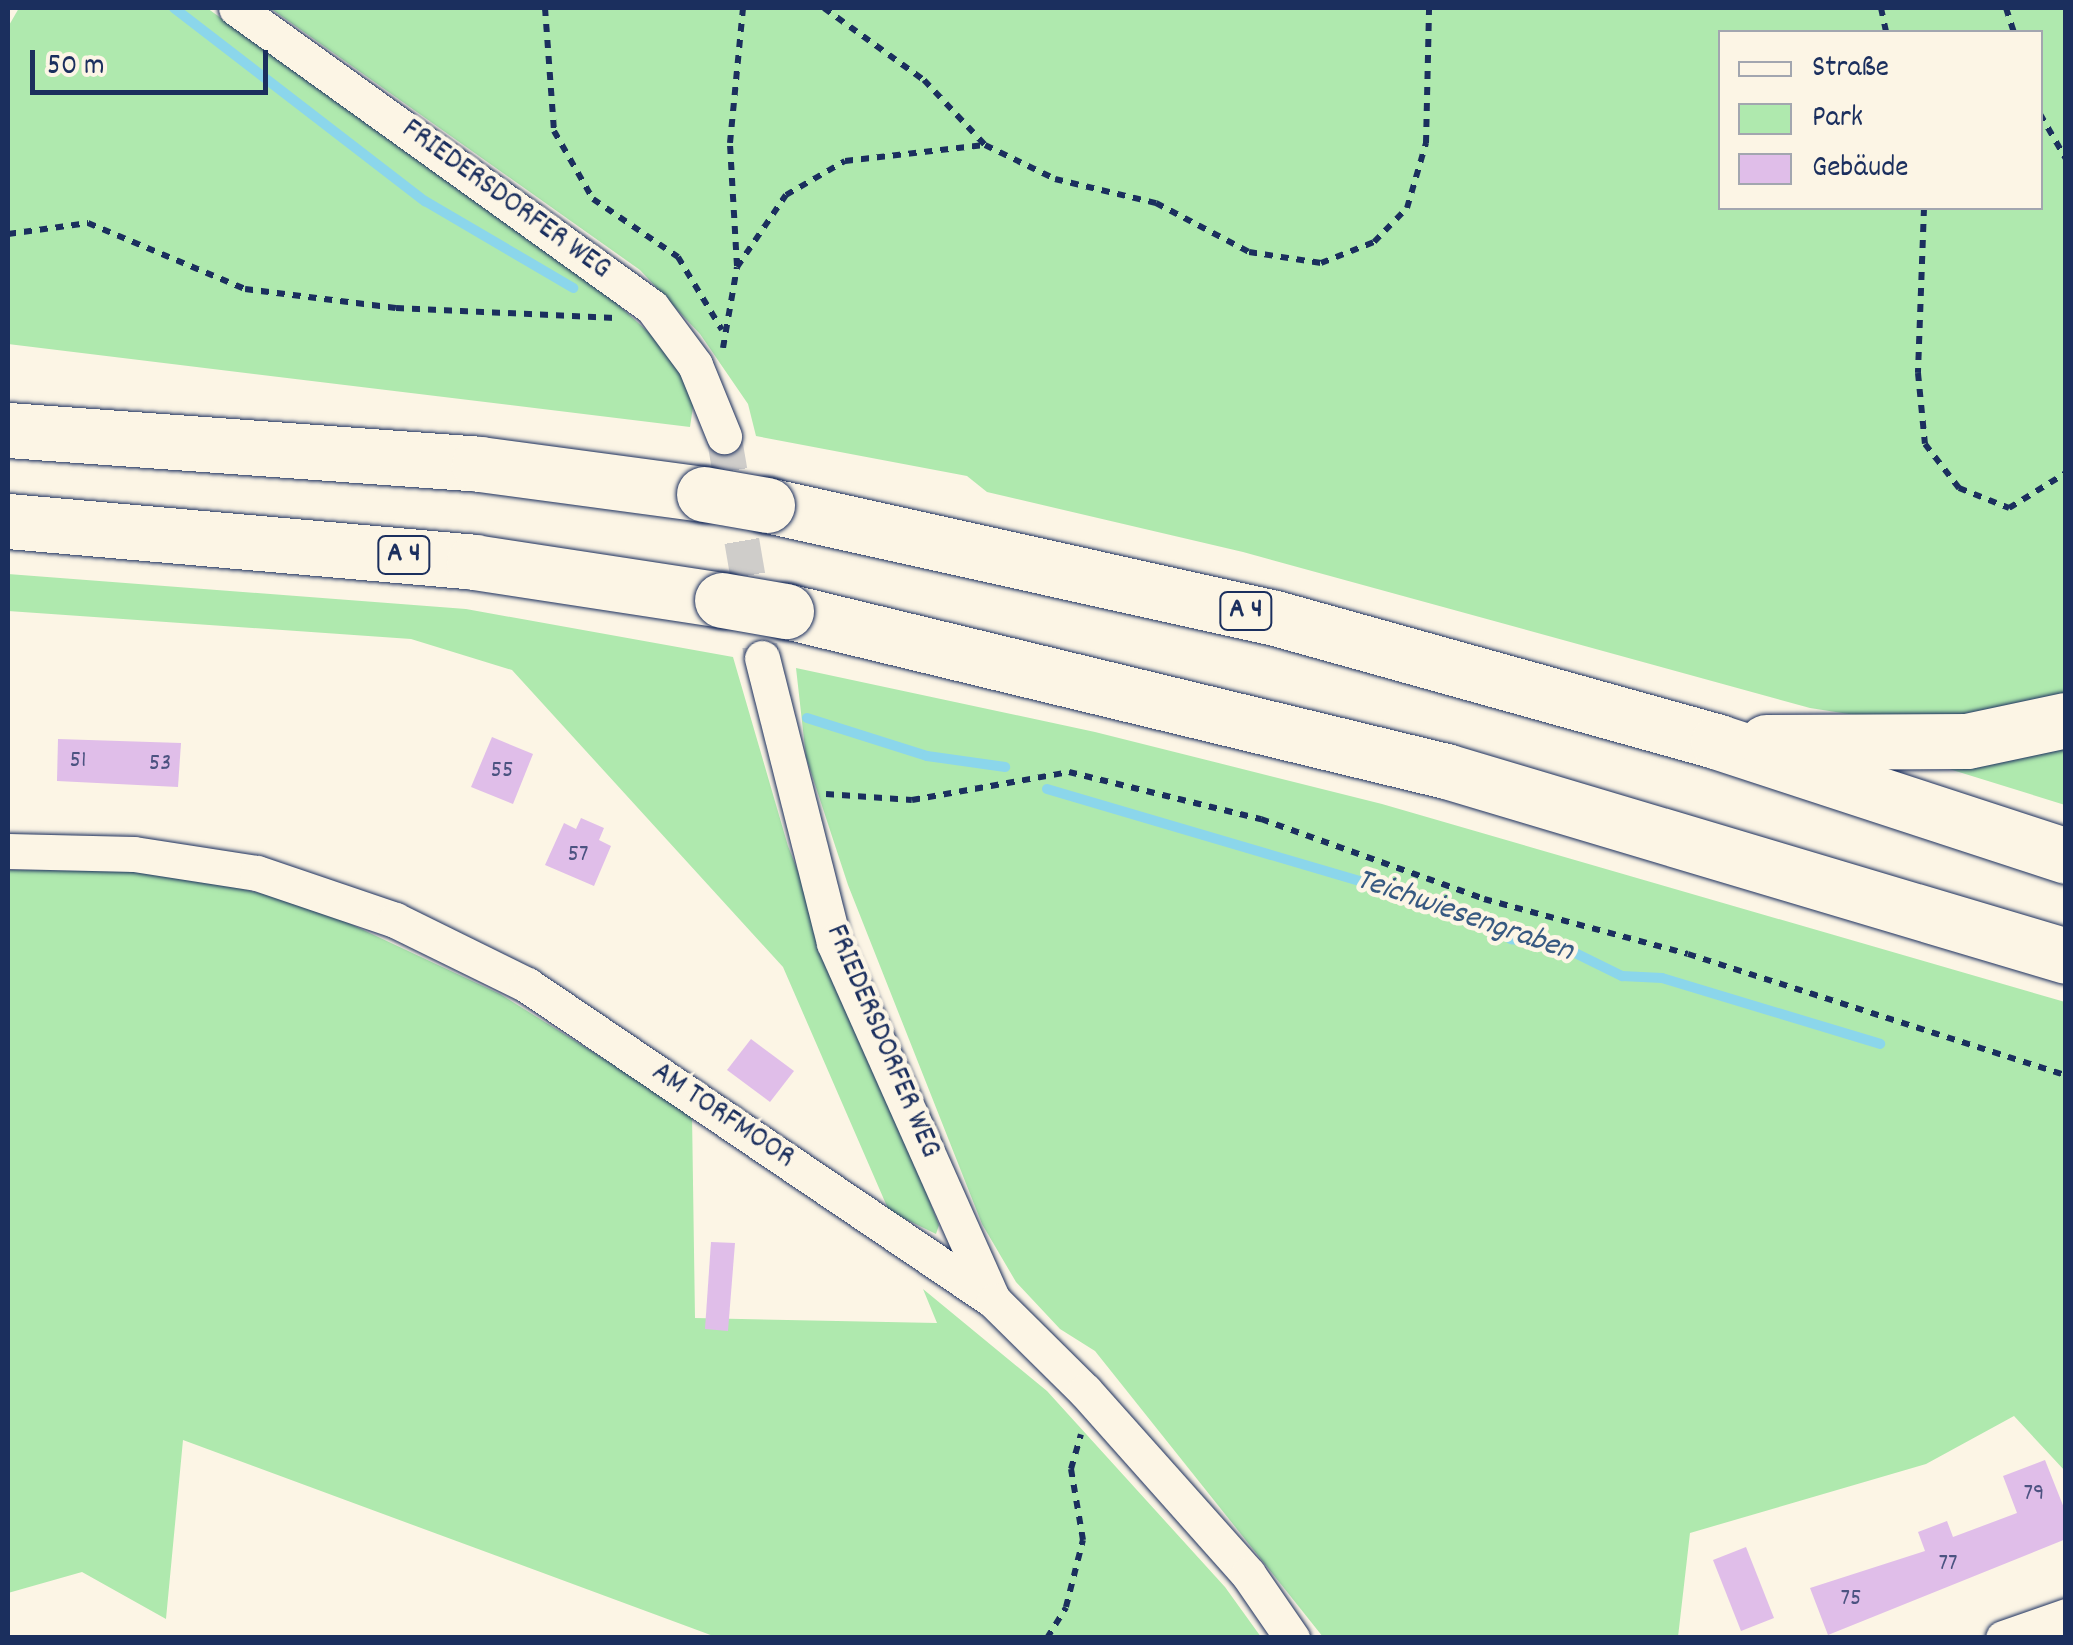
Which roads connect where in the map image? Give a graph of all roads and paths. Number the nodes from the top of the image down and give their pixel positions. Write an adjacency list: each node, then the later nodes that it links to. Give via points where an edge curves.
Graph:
1 (236, 8): 12 (street, FRIEDERSDORFER WEG)
2 (546, 8): 13 (path, via 554,130 593,199 678,257)
3 (743, 8): 11 (path, via 730,143)
4 (824, 8): 7 (path, via 924,80)
5 (1429, 8): 7 (path, via 1426,143 1406,208 1374,242 1320,263 1249,252 1156,204 1055,179)
6 (2043, 119): 8 (path)
7 (985, 145): 11 (path, via 845,161 786,195)
8 (2066, 159)
9 (1924, 210): 17 (path, via 1918,374 1926,444 1959,488 2009,508)
10 (8, 234): 12 (path, via 88,223 245,288 396,308 602,322)
11 (737, 267): 13 (path)
12 (652, 307): 16 (street, FRIEDERSDORFER WEG, via 695,365)
13 (722, 332): 14 (path)
14 (723, 366)
15 (8, 430): 21 (highway, A 4, bridge, via 479,464 767,505 1275,618)
16 (724, 436)
17 (2066, 472)
18 (8, 520): 19 (highway, A 4, bridge, via 474,562 722,600)
19 (774, 634): 22 (street, FRIEDERSDORFER WEG); 25 (highway, A 4, via 1464,775)
20 (2066, 720): 21 (highway, via 1967,741)
21 (1718, 742): 24 (highway, A 4)
22 (794, 790): 26 (path, via 912,800 1069,772 1261,819 1484,900 1688,954); 27 (street, FRIEDERSDORFER WEG, via 834,943)
23 (8, 851): 27 (street, AM TORFMOOR, via 134,854 257,873 395,920 527,984)
24 (2066, 856)
25 (2066, 956)
26 (2066, 1075)
27 (994, 1301): 28 (street, AM TORFMOOR)
28 (1085, 1391): 30 (path, via 1071,1469 1082,1540 1066,1607); 31 (street, AM TORFMOOR, via 1248,1574)
29 (2066, 1616): 32 (street)
30 (1046, 1638)
31 (1292, 1638)
32 (2003, 1638)

